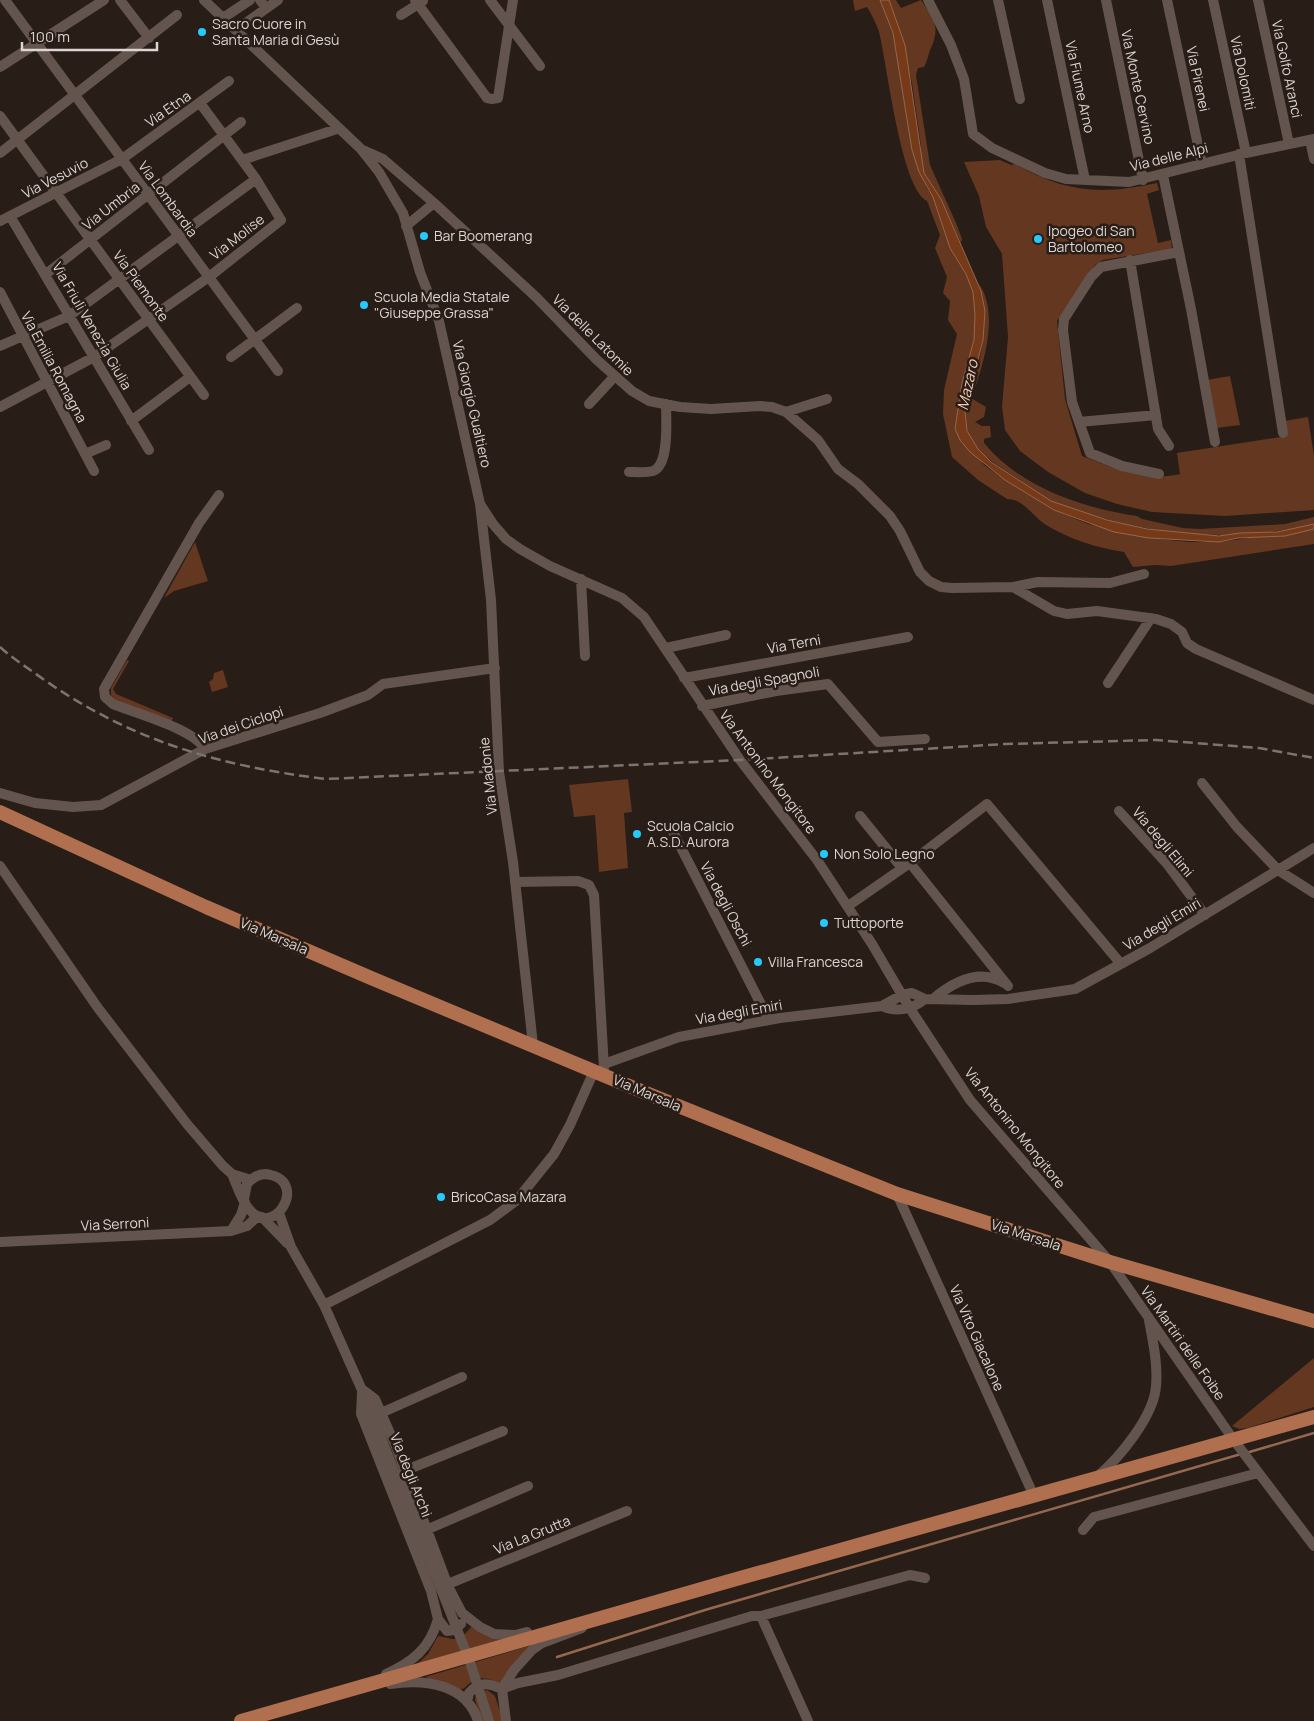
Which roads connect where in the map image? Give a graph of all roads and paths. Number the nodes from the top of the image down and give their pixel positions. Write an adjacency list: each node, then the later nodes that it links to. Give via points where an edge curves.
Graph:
1 (5, 0): 24 (street, Via Lombardia)
2 (104, 0): 24 (street)
3 (120, 0): 23 (street)
4 (204, 0): 20 (street)
5 (250, 0): 20 (street)
6 (278, 0): 17 (street)
7 (490, 0): 21 (street)
8 (512, 0): 21 (street)
9 (928, 0): 47 (street, Via delle Alpi, via 964,79 973,134 992,148 1045,173)
10 (998, 0): 29 (street)
11 (1047, 0): 47 (street, Via Fiume Arno)
12 (1106, 0): 48 (street, Via Monte Cervino)
13 (1167, 0): 44 (street, Via Pirenei)
14 (1213, 0): 40 (street, Via Dolomiti)
15 (1258, 0): 37 (street, Via Golfo Aranci)
16 (419, 1): 19 (street); 21 (street, via 487,98 498,98)
17 (263, 4): 22 (street)
18 (176, 15): 23 (street)
19 (401, 15)
20 (223, 18): 22 (street)
21 (509, 24): 25 (street)
22 (236, 30): 33 (street)
23 (149, 38): 28 (street)
24 (36, 44): 26 (street); 28 (street, Via Lombardia)
25 (540, 66)
26 (0, 67)
27 (229, 81): 30 (street, Via Etna)
28 (74, 96): 35 (street); 41 (street, Via Lombardia)
29 (1020, 99)
30 (200, 104): 34 (street, Via Molise); 41 (street, Via Etna)
31 (0, 116): 35 (street, Via Piemonte)
32 (240, 122): 34 (street, Via Umbria)
33 (337, 128): 38 (street); 42 (street)
34 (224, 135): 42 (street, Via Molise); 50 (street, Via Umbria)
35 (17, 139): 39 (street); 49 (street, Via Piemonte)
36 (1312, 139): 37 (street, Via delle Alpi); 43 (street)
37 (1289, 144): 40 (street, Via delle Alpi)
38 (360, 148): 51 (street, Via delle Latomie, via 383,159); 54 (street, Via Giorgio Gualtiero, via 391,192 403,213)
39 (0, 153)
40 (1243, 154): 44 (street, Via delle Alpi); 84 (street, Via Dolomiti)
41 (122, 159): 49 (street, Via Vesuvio); 50 (street, Via Lombardia)
42 (242, 160): 46 (street, Via Molise)
43 (1314, 160)
44 (1202, 164): 45 (street, Via delle Alpi)
45 (1163, 175): 48 (street, Via delle Alpi); 57 (street)
46 (256, 179): 55 (street); 60 (street, Via Molise, via 281,220)
47 (1085, 180): 48 (street, Via delle Alpi)
48 (1143, 180)
49 (55, 193): 52 (street, Via Vesuvio); 56 (street, Via Piemonte)
50 (148, 195): 55 (street, Via Lombardia); 56 (street, Via Umbria)
51 (434, 203): 54 (street); 73 (street, Via delle Latomie, via 536,297)
52 (10, 216): 53 (street, Via Vesuvio); 59 (street, Via Friuli Venezia Giulia)
53 (0, 220)
54 (406, 226): 94 (street, Via Giorgio Gualtiero, via 439,321)
55 (178, 237): 60 (street, Via Lombardia); 61 (street)
56 (90, 240): 59 (street, Via Umbria); 61 (street, Via Piemonte)
57 (1179, 252): 58 (street); 85 (street)
58 (1130, 260): 81 (street); 83 (street, via 1101,267 1064,319 1069,388)
59 (46, 274): 64 (street, Via Friuli Venezia Giulia)
60 (209, 276): 65 (street, Via Molise); 67 (street, Via Lombardia)
61 (118, 279): 64 (street); 65 (street, Via Piemonte)
62 (0, 292): 66 (street, Via Emilia Romagna)
63 (297, 308): 67 (street)
64 (69, 316): 66 (street); 69 (street, Via Friuli Venezia Giulia)
65 (149, 320): 69 (street, Via Molise); 72 (street, Via Piemonte)
66 (22, 335): 68 (street); 74 (street, Via Emilia Romagna)
67 (255, 339): 70 (street); 71 (street, Via Lombardia)
68 (0, 346)
69 (94, 357): 74 (street, Via Molise); 82 (street, Via Friuli Venezia Giulia)
70 (230, 357)
71 (278, 371)
72 (190, 377): 75 (street, Via Piemonte); 82 (street)
73 (614, 377): 77 (street); 78 (street, Via delle Latomie, via 649,401)
74 (47, 382): 79 (street, Via Molise); 89 (street, Via Emilia Romagna)
75 (204, 395)
76 (827, 399): 80 (street)
77 (589, 404)
78 (666, 404): 80 (street, Via delle Latomie, via 711,410 772,407); 91 (street, via 663,458 652,471)
79 (0, 406)
80 (786, 412): 97 (street, via 818,440 838,469 890,516 920,572 929,581 952,588)
81 (1156, 415): 83 (street); 87 (street, via 1162,438)
82 (131, 421): 88 (street, Via Friuli Venezia Giulia)
83 (1079, 422): 92 (street, via 1090,453 1122,466)
84 (1283, 433)
85 (1215, 442)
86 (106, 445): 89 (street)
87 (1169, 446)
88 (149, 450)
89 (85, 454): 90 (street, Via Emilia Romagna)
90 (94, 471)
91 (629, 472)
92 (1159, 474)
93 (219, 495): 109 (street, via 199,523 104,688 105,697 113,704 186,733 202,743)
94 (480, 504): 96 (street, Via Antonino Mongitore, via 506,539 534,558); 103 (street, Via Madonie)
95 (1144, 574): 97 (street, via 1110,583 1038,582)
96 (581, 579): 101 (street, Via Antonino Mongitore, via 633,606); 102 (street)
97 (1013, 587): 98 (street, via 1054,611 1067,614 1097,611)
98 (1151, 618): 105 (street); 106 (street, via 1171,624 1196,649)
99 (726, 635): 101 (street)
100 (908, 637): 104 (street, Via Terni)
101 (666, 648): 104 (street, Via Antonino Mongitore)
102 (585, 656)
103 (495, 668): 109 (street, Via dei Ciclopi, via 383,684 368,694 320,713); 120 (street, Via Madonie, via 499,772)
104 (684, 678): 107 (street, Via Antonino Mongitore)
105 (1108, 684)
106 (1314, 700)
107 (702, 706): 108 (street, Via degli Spagnoli, via 828,684 878,742); 122 (street, Via Antonino Mongitore)
108 (925, 739)
109 (205, 749): 111 (street, Via dei Ciclopi, via 101,805 44,804)
110 (1202, 782): 119 (street, via 1237,827)
111 (0, 793)
112 (1119, 811): 123 (street, Via degli Elimi, via 1168,865)
113 (0, 812): 132 (main road, Via Marsala, via 206,907)
114 (860, 816): 118 (street)
115 (671, 828): 131 (street, Via degli Oschi)
116 (1314, 848): 119 (street, Via degli Emiri)
117 (0, 866): 134 (street, via 109,1023 211,1154)
118 (906, 866): 122 (street); 124 (street, via 988,804); 125 (street, via 960,923)
119 (1278, 870): 121 (street); 123 (street, Via degli Emiri)
120 (516, 882): 132 (street, Via Madonie); 133 (street, via 578,881 589,885 592,890)
121 (1314, 893)
122 (848, 906): 126 (street, Via Antonino Mongitore)
123 (1205, 914): 124 (street, Via degli Emiri)
124 (1121, 964): 127 (street, Via degli Emiri, via 1075,989)
125 (1008, 986): 127 (street); 128 (street, Via degli Emiri, via 997,979 967,979 957,981)
126 (902, 995): 128 (street, Via degli Emiri, via 912,993); 129 (street, Via degli Emiri); 130 (street, Via Antonino Mongitore)
127 (1015, 998): 128 (street, Via degli Emiri)
128 (929, 999): 130 (street, Via degli Emiri)
129 (882, 1006): 130 (street, Via degli Emiri, via 899,1010); 131 (street, Via degli Emiri)
130 (909, 1007): 143 (street, Via Antonino Mongitore, via 970,1100)
131 (770, 1020): 133 (street, Via degli Emiri, via 679,1037)
132 (532, 1045): 133 (main road, Via Marsala)
133 (600, 1070): 136 (main road, Via Marsala); 144 (street, via 554,1154 517,1200 490,1220)
134 (232, 1174): 135 (street); 137 (street)
135 (251, 1180): 137 (street, via 245,1189); 138 (street, via 269,1174 282,1182 287,1195)
136 (897, 1194): 143 (main road, Via Marsala); 157 (street, Via Vito Giacalone)
137 (244, 1201): 139 (street, via 250,1211); 140 (street, via 241,1215)
138 (279, 1213): 139 (street, via 271,1217); 142 (street, Via degli Archi)
139 (260, 1216): 140 (street, Via Serroni, via 247,1226); 142 (street, Via degli Archi)
140 (231, 1231): 141 (street, Via Serroni)
141 (0, 1242)
142 (291, 1247): 144 (street, Via degli Archi)
143 (1110, 1262): 145 (street, Via Martiri delle Foibe); 146 (main road, Via Marsala)
144 (324, 1305): 148 (street, Via degli Archi)
145 (1148, 1315): 152 (street, Via Martiri delle Foibe); 155 (street, via 1155,1355 1156,1388 1143,1422 1125,1448)
146 (1314, 1321)
147 (462, 1378): 149 (street)
148 (362, 1390): 149 (street, via 375,1399); 167 (street, via 361,1414 431,1592); 173 (street, Via degli Archi, via 470,1662)
149 (381, 1413): 154 (street)
150 (1314, 1417): 152 (main road)
151 (503, 1431): 154 (street)
152 (1237, 1444): 153 (street, Via Martiri delle Foibe); 155 (main road)
153 (1255, 1469): 160 (street, via 1094,1517); 161 (street, Via Martiri delle Foibe)
154 (404, 1471): 159 (street)
155 (1097, 1477): 157 (main road)
156 (528, 1486): 159 (street)
157 (1032, 1494): 165 (main road)
158 (627, 1510): 163 (street, Via La Grutta)
159 (426, 1530): 163 (street)
160 (1083, 1530)
161 (1314, 1546)
162 (925, 1578): 166 (street, via 910,1575)
163 (448, 1584): 164 (street)
164 (462, 1613): 165 (street, via 480,1627 504,1636 569,1620); 167 (street, via 462,1622 454,1630 447,1631)
165 (608, 1616): 168 (main road); 169 (street, via 542,1643 524,1658)
166 (761, 1616): 169 (street); 175 (street)
167 (438, 1619): 168 (street, via 429,1643 417,1657)
168 (352, 1689): 170 (street, via 422,1681 451,1689); 171 (main road)
169 (502, 1690): 170 (street, via 491,1684 480,1684 469,1693); 174 (street)
170 (467, 1702): 172 (street)
171 (241, 1721)
172 (478, 1721)
173 (489, 1721)
174 (506, 1721)
175 (808, 1721)

